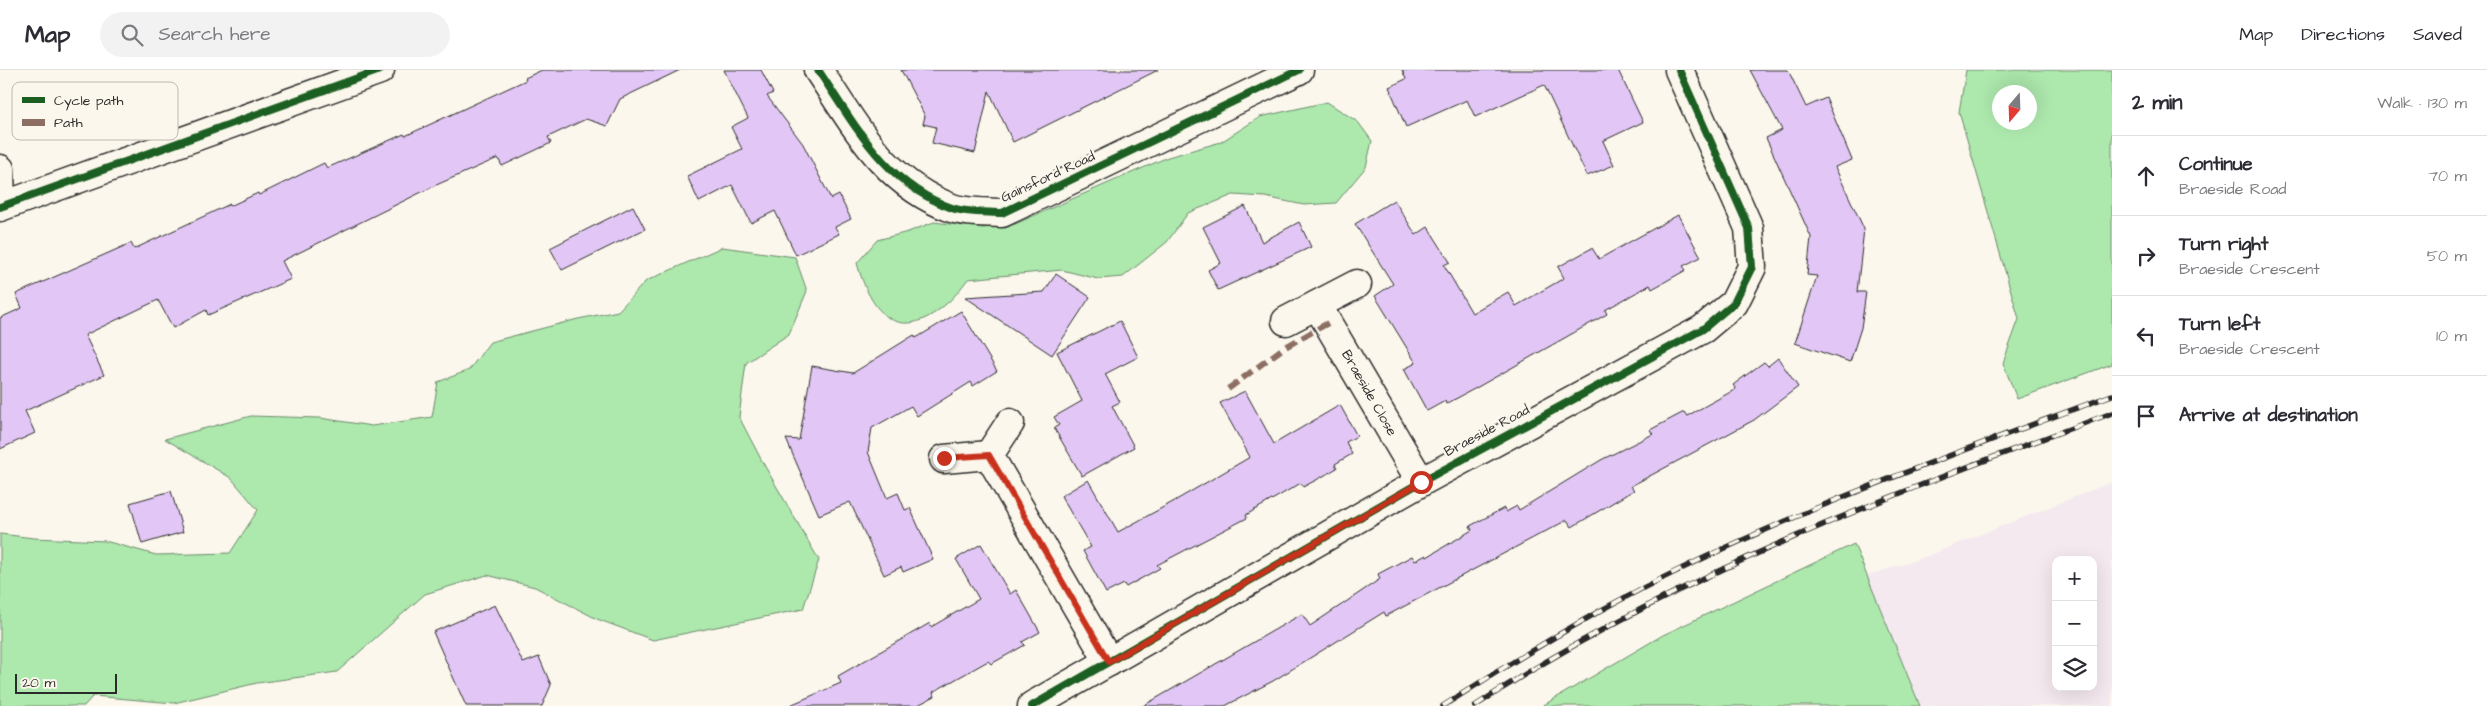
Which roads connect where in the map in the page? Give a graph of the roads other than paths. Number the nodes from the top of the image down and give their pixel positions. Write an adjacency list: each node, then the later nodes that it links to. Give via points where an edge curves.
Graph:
1 (380, 70): 6 (street)
2 (818, 70): 3 (street, Gainsford Road, via 877,157 913,189 953,208 1002,213)
3 (1299, 70)
4 (1679, 70): 13 (street, Braeside Road, via 1749,228 1752,267 1734,303 1702,329)
5 (0, 169): 6 (street)
6 (1, 206)
7 (1357, 284): 8 (street)
8 (1317, 304): 9 (street); 13 (street, Braeside Close)
9 (1286, 321)
10 (1010, 423): 11 (street)
11 (989, 455): 12 (street); 14 (street)
12 (944, 458)
13 (1421, 482): 14 (street, Braeside Road)
14 (1109, 662): 15 (street, Braeside Road)
15 (1032, 706)

